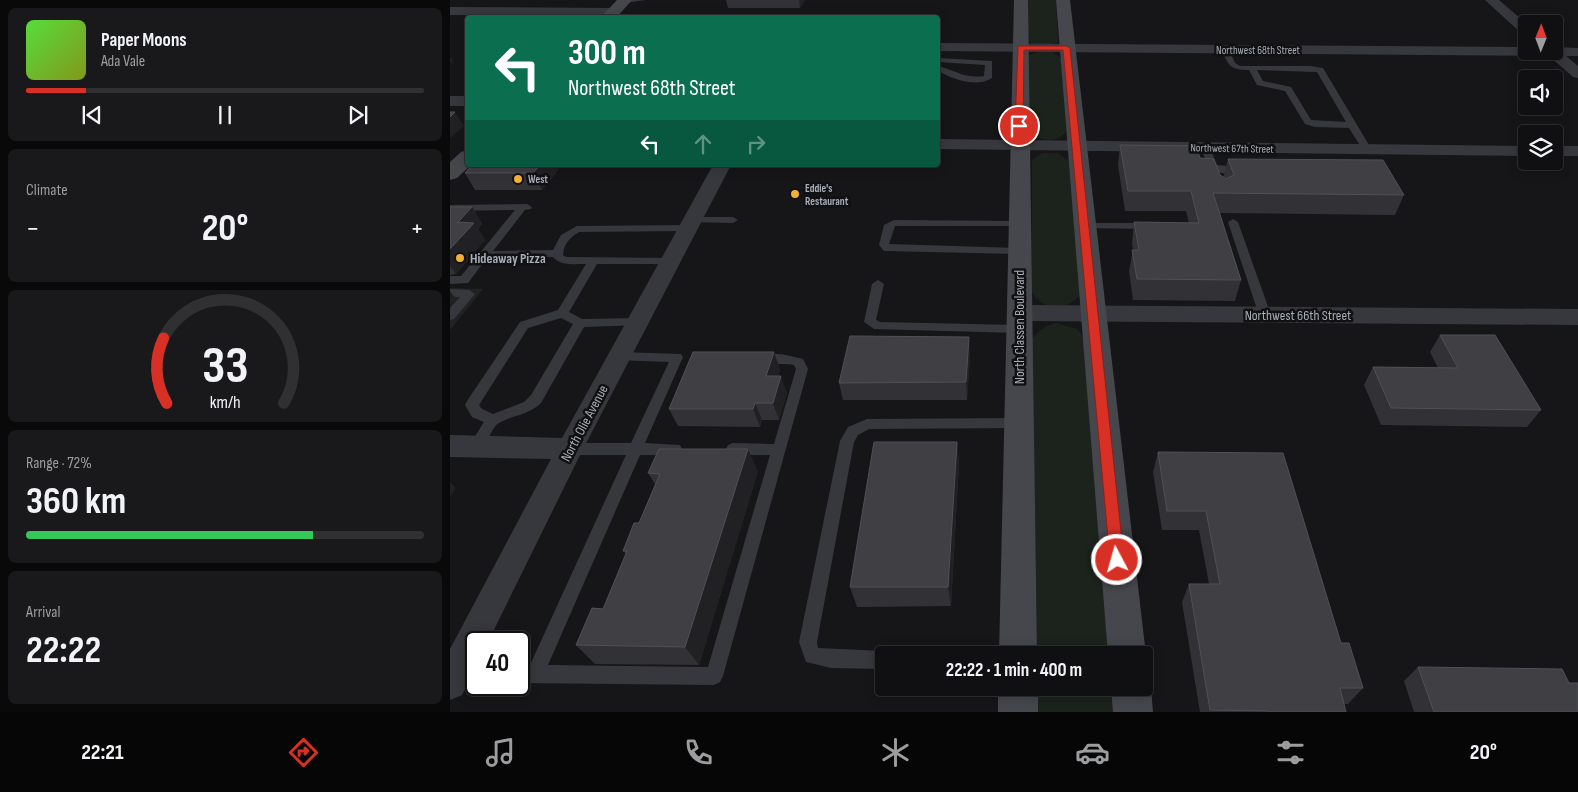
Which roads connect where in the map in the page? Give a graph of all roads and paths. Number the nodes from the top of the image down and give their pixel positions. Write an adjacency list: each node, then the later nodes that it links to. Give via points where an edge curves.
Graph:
1 (643, 0): 5 (lane)
2 (1021, 0): 9 (street, North Classen Boulevard)
3 (1062, 0): 10 (street)
4 (1491, 0): 7 (street)
5 (617, 8): 6 (street)
6 (450, 11)
7 (1518, 23)
8 (940, 47): 9 (street, Northwest 68th Street)
9 (1020, 48): 10 (street, Northwest 68th Street); 24 (street, North Classen Boulevard)
10 (1066, 48): 11 (street, Northwest 68th Street); 25 (street)
11 (1225, 49): 12 (street, Northwest 68th Street); 17 (lane, via 1234,66)
12 (1518, 52)
13 (1563, 52): 14 (street, Northwest 68th Street)
14 (1578, 52)
15 (940, 60): 18 (lane, via 989,62 988,78 984,79 958,79)
16 (1561, 60): 19 (street)
17 (1252, 68): 22 (lane, via 1260,83 1288,89 1308,122); 22 (lane, via 1320,70)
18 (940, 69)
19 (1578, 74)
20 (450, 101): 21 (street)
21 (465, 101)
22 (1353, 124): 30 (lane)
23 (940, 144): 24 (street, Northwest 67th Street)
24 (1019, 146): 25 (street, Northwest 67th Street); 39 (street, North Classen Boulevard)
25 (1076, 147): 26 (street, Northwest 67th Street); 40 (street)
26 (1206, 148): 30 (street, Northwest 67th Street); 33 (lane, via 1213,172)
27 (1518, 151): 30 (street, Northwest 67th Street)
28 (1563, 151): 29 (street)
29 (1578, 152)
30 (1360, 154)
31 (465, 159): 34 (street)
32 (721, 167): 38 (street, North Olie Avenue)
33 (1256, 170)
34 (450, 174)
35 (450, 208): 44 (lane, via 525,208)
36 (733, 220): 38 (lane)
37 (1233, 222): 52 (lane)
38 (690, 224): 43 (lane, via 577,229 561,240); 46 (street, North Olie Avenue)
39 (1019, 224): 42 (street, North Classen Boulevard); 42 (lane, via 894,223 889,225 884,245 888,250)
40 (1083, 226): 41 (lane); 51 (street)
41 (1167, 226)
42 (1019, 251): 55 (street, North Classen Boulevard)
43 (558, 253): 44 (lane); 45 (lane, via 558,257 564,260)
44 (484, 255): 47 (lane, via 464,280)
45 (594, 260): 46 (lane); 50 (lane)
46 (671, 261): 56 (street, North Olie Avenue)
47 (450, 280)
48 (878, 284): 55 (lane, via 870,322 878,326)
49 (450, 293): 53 (lane, via 469,294)
50 (562, 313): 57 (lane); 60 (lane, via 524,325 500,360 472,404 476,413)
51 (1092, 314): 52 (street, Northwest 66th Street); 55 (street, Northwest 66th Street); 70 (street)
52 (1265, 315): 54 (street, Northwest 66th Street)
53 (450, 316)
54 (1578, 318)
55 (1019, 321): 61 (street, North Classen Boulevard)
56 (638, 322): 57 (lane); 58 (street, North Olie Avenue)
57 (580, 323): 60 (lane, via 536,400)
58 (619, 356): 64 (lane, via 682,357); 65 (street, North Olie Avenue)
59 (742, 358): 68 (lane, via 789,359 799,362 802,369)
60 (493, 420): 63 (lane)
61 (1019, 423): 69 (street, North Classen Boulevard); 71 (lane, via 867,424 853,431 847,442 808,642 812,656)
62 (450, 446): 63 (street)
63 (476, 446): 65 (street)
64 (636, 448): 65 (lane); 66 (lane); 73 (lane)
65 (570, 449): 74 (street, North Olie Avenue)
66 (693, 449)
67 (722, 449): 68 (lane)
68 (779, 450): 73 (lane, via 714,676)
69 (1018, 646)
70 (1126, 646)
71 (875, 660)
72 (530, 674): 73 (lane)
73 (535, 674)
74 (460, 676)
75 (1018, 696): 77 (street)
76 (1132, 696): 78 (street)
77 (1018, 712)
78 (1133, 712)

